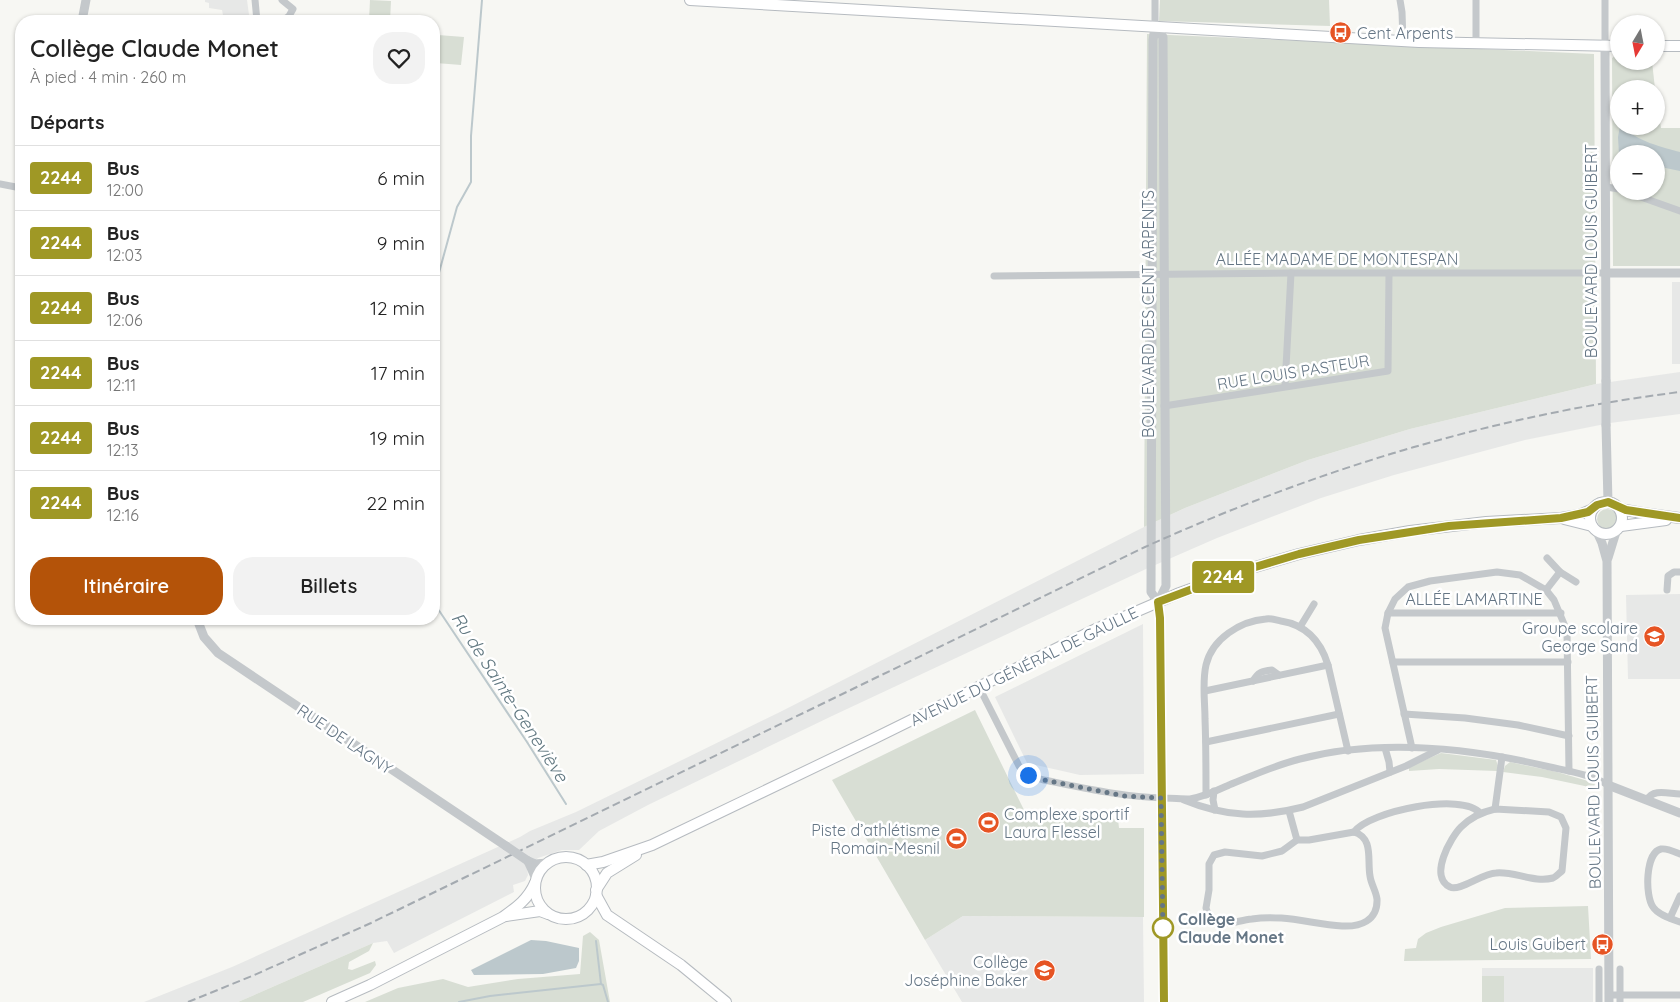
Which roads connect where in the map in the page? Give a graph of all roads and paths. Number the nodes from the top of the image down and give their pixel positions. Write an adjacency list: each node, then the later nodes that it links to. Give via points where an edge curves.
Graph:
1 (86, 0): 9 (street)
2 (254, 0): 10 (street)
3 (282, 0): 11 (street, via 293,9)
4 (690, 0): 12 (main road)
5 (1155, 0): 12 (street, BOULEVARD DES CENT ARPENTS)
6 (1400, 0): 13 (street)
7 (1476, 0): 14 (street)
8 (1605, 0): 15 (street, BOULEVARD LOUIS GUIBERT)
9 (83, 15)
10 (256, 15)
11 (290, 15)
12 (1155, 27): 13 (main road); 29 (street, BOULEVARD DES CENT ARPENTS); 30 (street, BOULEVARD DES CENT ARPENTS, via 1163,37)
13 (1403, 41): 14 (main road)
14 (1476, 44): 15 (main road)
15 (1605, 46): 16 (main road); 21 (street, BOULEVARD LOUIS GUIBERT)
16 (1610, 46)
17 (1665, 46): 18 (main road)
18 (1680, 46)
19 (0, 184): 20 (street)
20 (15, 187)
21 (1606, 187): 22 (street); 27 (street, BOULEVARD LOUIS GUIBERT)
22 (1610, 188)
23 (1649, 200): 24 (street)
24 (1680, 211)
25 (1291, 273): 26 (street, ALLÉE MADAME DE MONTESPAN); 30 (street, ALLÉE MADAME DE MONTESPAN); 32 (street)
26 (1389, 273): 27 (street, ALLÉE MADAME DE MONTESPAN); 32 (street, RUE LOUIS PASTEUR, via 1388,371)
27 (1606, 273): 28 (street, ALLÉE MADAME DE MONTESPAN); 34 (street, BOULEVARD LOUIS GUIBERT, bridge)
28 (1680, 273)
29 (1153, 275): 30 (street, ALLÉE MADAME DE MONTESPAN); 31 (street, ALLÉE MADAME DE MONTESPAN); 48 (street, BOULEVARD DES CENT ARPENTS, via 1151,592)
30 (1163, 275): 33 (street, BOULEVARD DES CENT ARPENTS)
31 (994, 276)
32 (1285, 386): 33 (street, RUE LOUIS PASTEUR)
33 (1164, 406): 48 (street, BOULEVARD DES CENT ARPENTS, via 1166,586)
34 (1608, 502): 35 (main road, AVENUE DU GÉNÉRAL DE GAULLE); 36 (main road, AVENUE DU GÉNÉRAL DE GAULLE, via 1597,505)
35 (1620, 509): 38 (main road, AVENUE DU GÉNÉRAL DE GAULLE); 40 (main road, via 1623,520)
36 (1593, 510): 37 (main road, AVENUE DU GÉNÉRAL DE GAULLE); 39 (main road, via 1590,518)
37 (1561, 518): 39 (main road, AVENUE DU GÉNÉRAL DE GAULLE); 48 (main road, AVENUE DU GÉNÉRAL DE GAULLE, via 1449,526 1359,540 1235,573)
38 (1680, 518): 40 (main road, AVENUE DU GÉNÉRAL DE GAULLE)
39 (1595, 529): 40 (main road, AVENUE DU GÉNÉRAL DE GAULLE, via 1607,535); 42 (street, BOULEVARD LOUIS GUIBERT)
40 (1619, 529): 42 (street, BOULEVARD LOUIS GUIBERT)
41 (1547, 558): 43 (street)
42 (1607, 561): 70 (street, BOULEVARD LOUIS GUIBERT)
43 (1560, 572): 45 (street); 46 (street)
44 (1680, 572): 47 (street, via 1668,576)
45 (1576, 582)
46 (1546, 590): 50 (street, via 1520,575 1497,572 1430,580 1408,587 1395,599); 51 (street)
47 (1668, 590)
48 (1158, 602): 57 (main road, AVENUE DU GÉNÉRAL DE GAULLE); 75 (street, BOULEVARD DES CENT ARPENTS)
49 (1314, 604): 53 (street)
50 (1388, 613): 51 (street, ALLÉE LAMARTINE); 54 (street, via 1385,628)
51 (1561, 613): 55 (street, via 1567,631)
52 (199, 625): 88 (street, RUE DE LAGNY, bridge, via 204,637 218,652)
53 (1300, 627): 56 (street, via 1315,639); 58 (street, via 1267,618 1228,632 1215,645 1206,665)
54 (1393, 662): 55 (street); 60 (street)
55 (1568, 662): 61 (street)
56 (1328, 665): 58 (street); 59 (street)
57 (979, 687): 75 (street, via 1019,766 1028,775 1124,796); 86 (main road, AVENUE DU GÉNÉRAL DE GAULLE)
58 (1204, 691): 62 (street)
59 (1339, 714): 62 (street); 66 (street)
60 (1404, 714): 61 (street, via 1518,725); 64 (street)
61 (1568, 736): 69 (street)
62 (1206, 742): 74 (street)
63 (1385, 748): 64 (street); 66 (street); 68 (street)
64 (1412, 748): 65 (street)
65 (1438, 750): 67 (street); 68 (street)
66 (1348, 751): 71 (street, via 1281,764)
67 (1502, 757): 69 (street); 79 (street)
68 (1390, 772): 81 (street)
69 (1569, 772): 70 (street)
70 (1608, 785): 77 (street); 103 (street, BOULEVARD LOUIS GUIBERT)
71 (1214, 791): 74 (street); 80 (street)
72 (1666, 794): 73 (street); 77 (street, via 1654,792); 78 (street)
73 (1680, 794)
74 (1206, 795): 76 (street)
75 (1161, 798): 76 (street); 107 (street, BOULEVARD DES CENT ARPENTS)
76 (1182, 799): 80 (street)
77 (1647, 800): 78 (street)
78 (1662, 806): 83 (street)
79 (1495, 809): 82 (street); 82 (street, via 1549,812 1561,817 1566,828 1562,871 1554,878 1540,879 1488,873 1460,888 1450,888 1444,882 1442,872 1446,848 1462,826)
80 (1215, 810): 81 (street, via 1251,815)
81 (1289, 811): 85 (street)
82 (1480, 812): 84 (street, via 1473,806 1422,805 1368,820)
83 (1680, 814)
84 (1354, 832): 85 (street); 85 (street, via 1364,837 1368,846 1370,877 1377,900 1366,923 1353,927 1270,918 1220,924 1210,920 1206,908 1209,864 1214,855 1225,852 1262,856 1282,851)
85 (1297, 840)
86 (652, 845): 90 (main road, AVENUE DU GÉNÉRAL DE GAULLE); 92 (main road, AVENUE DU GÉNÉRAL DE GAULLE, via 607,873)
87 (1680, 854): 98 (street, via 1661,849 1653,854 1649,866 1652,907)
88 (528, 861): 89 (street); 91 (street)
89 (548, 863): 90 (main road, via 567,857); 91 (main road, via 540,870)
90 (586, 865): 92 (main road, via 594,876)
91 (536, 881): 95 (main road, via 537,900); 97 (main road, via 520,905)
92 (596, 892): 94 (main road); 96 (main road)
93 (1680, 896): 98 (street)
94 (584, 913): 95 (main road, via 566,919); 96 (main road)
95 (548, 914): 97 (main road, via 540,911)
96 (607, 915): 106 (main road, via 681,965)
97 (503, 917): 105 (main road)
98 (1670, 918): 99 (street)
99 (1680, 922)
100 (1599, 969): 108 (street)
101 (1620, 969): 104 (street)
102 (1680, 995): 104 (street)
103 (1609, 998): 104 (street)
104 (1620, 998)
105 (332, 1002)
106 (726, 1002)
107 (1164, 1002)
108 (1600, 1002)

